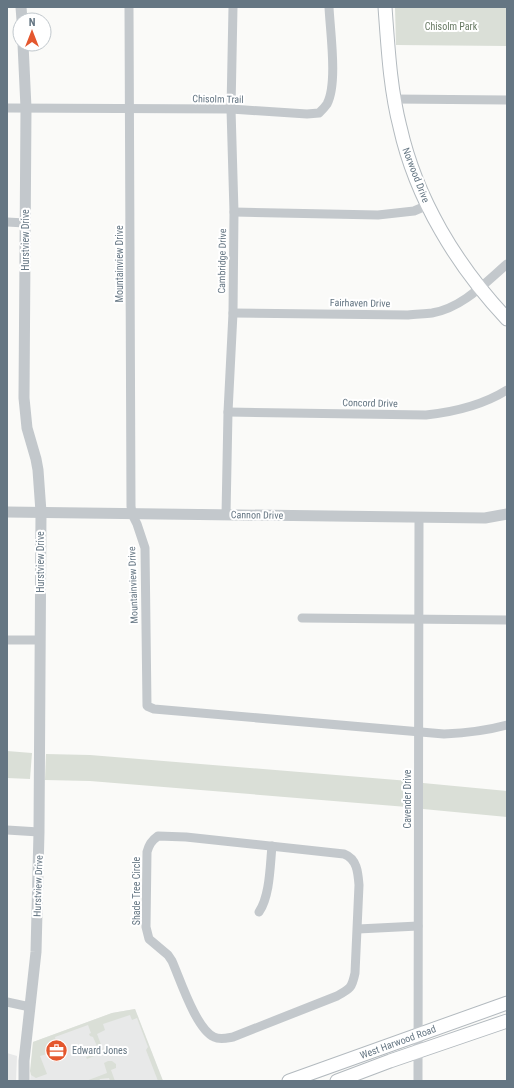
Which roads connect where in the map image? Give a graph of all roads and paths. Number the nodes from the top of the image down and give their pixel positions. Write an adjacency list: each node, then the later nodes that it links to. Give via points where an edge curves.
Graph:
1 (129, 7): 10 (street, Mountainview Drive)
2 (233, 7): 11 (street, Cambridge Drive)
3 (329, 7): 11 (street, Chisolm Trail, via 331,90 328,103 319,113)
4 (385, 7): 6 (main road, Norwood Drive)
5 (23, 52): 9 (street, Hurstview Drive)
6 (394, 100): 7 (street); 12 (main road, Norwood Drive, via 408,156)
7 (507, 100)
8 (7, 108): 9 (street, Chisolm Trail)
9 (26, 108): 10 (street, Chisolm Trail); 15 (street, Hurstview Drive)
10 (130, 108): 11 (street, Chisolm Trail); 24 (street, Mountainview Drive)
11 (231, 109): 13 (street, Cambridge Drive)
12 (428, 206): 13 (street, via 414,211 378,215); 17 (main road, Norwood Drive, via 456,255)
13 (234, 212): 18 (street, Cambridge Drive)
14 (7, 222): 15 (street)
15 (25, 223): 23 (street, Hurstview Drive, via 24,398 26,428 36,459)
16 (507, 264): 17 (street, Fairhaven Drive)
17 (480, 286): 18 (street, Fairhaven Drive, via 462,301 433,313); 19 (main road, Norwood Drive)
18 (233, 313): 21 (street, Cambridge Drive)
19 (507, 318)
20 (507, 390): 21 (street, Concord Drive, via 460,410 426,415)
21 (228, 412): 26 (street, Cambridge Drive)
22 (7, 512): 23 (street, Cannon Drive)
23 (41, 512): 24 (street, Cannon Drive); 32 (street, Hurstview Drive)
24 (132, 514): 26 (street, Cannon Drive); 34 (street, Mountainview Drive, via 145,548 147,706 154,709)
25 (507, 514): 27 (street, Cannon Drive, via 485,518)
26 (226, 515): 27 (street, Cannon Drive)
27 (419, 517): 29 (street, Cavender Drive)
28 (302, 618): 29 (street)
29 (419, 619): 30 (street); 34 (street, Cavender Drive)
30 (507, 620)
31 (7, 640): 32 (street)
32 (40, 640): 36 (street, Hurstview Drive)
33 (507, 725): 34 (street, Mountainview Drive, via 473,733 444,734)
34 (419, 731): 39 (street, Cavender Drive)
35 (7, 830): 36 (street)
36 (39, 832): 43 (street, Hurstview Drive, via 36,952)
37 (272, 846): 38 (street, via 267,892); 40 (street, Shade Tree Circle, via 349,856 357,871 359,885); 40 (street, Shade Tree Circle, via 158,836 149,846 146,927 149,939 172,961 195,1015 206,1031 216,1038 233,1037 350,989 356,973)
38 (259, 912)
39 (418, 926): 40 (street); 45 (street, Cavender Drive)
40 (358, 929)
41 (7, 1002): 43 (street)
42 (507, 1003): 45 (main road, West Harwood Road)
43 (30, 1007): 47 (street, Hurstview Drive)
44 (507, 1021): 46 (main road, West Harwood Road)
45 (418, 1034): 46 (street, Cavender Drive); 48 (main road, West Harwood Road)
46 (418, 1051): 49 (main road, West Harwood Road); 50 (street, Cavender Drive)
47 (24, 1081)
48 (289, 1081)
49 (337, 1081)
50 (418, 1081)

